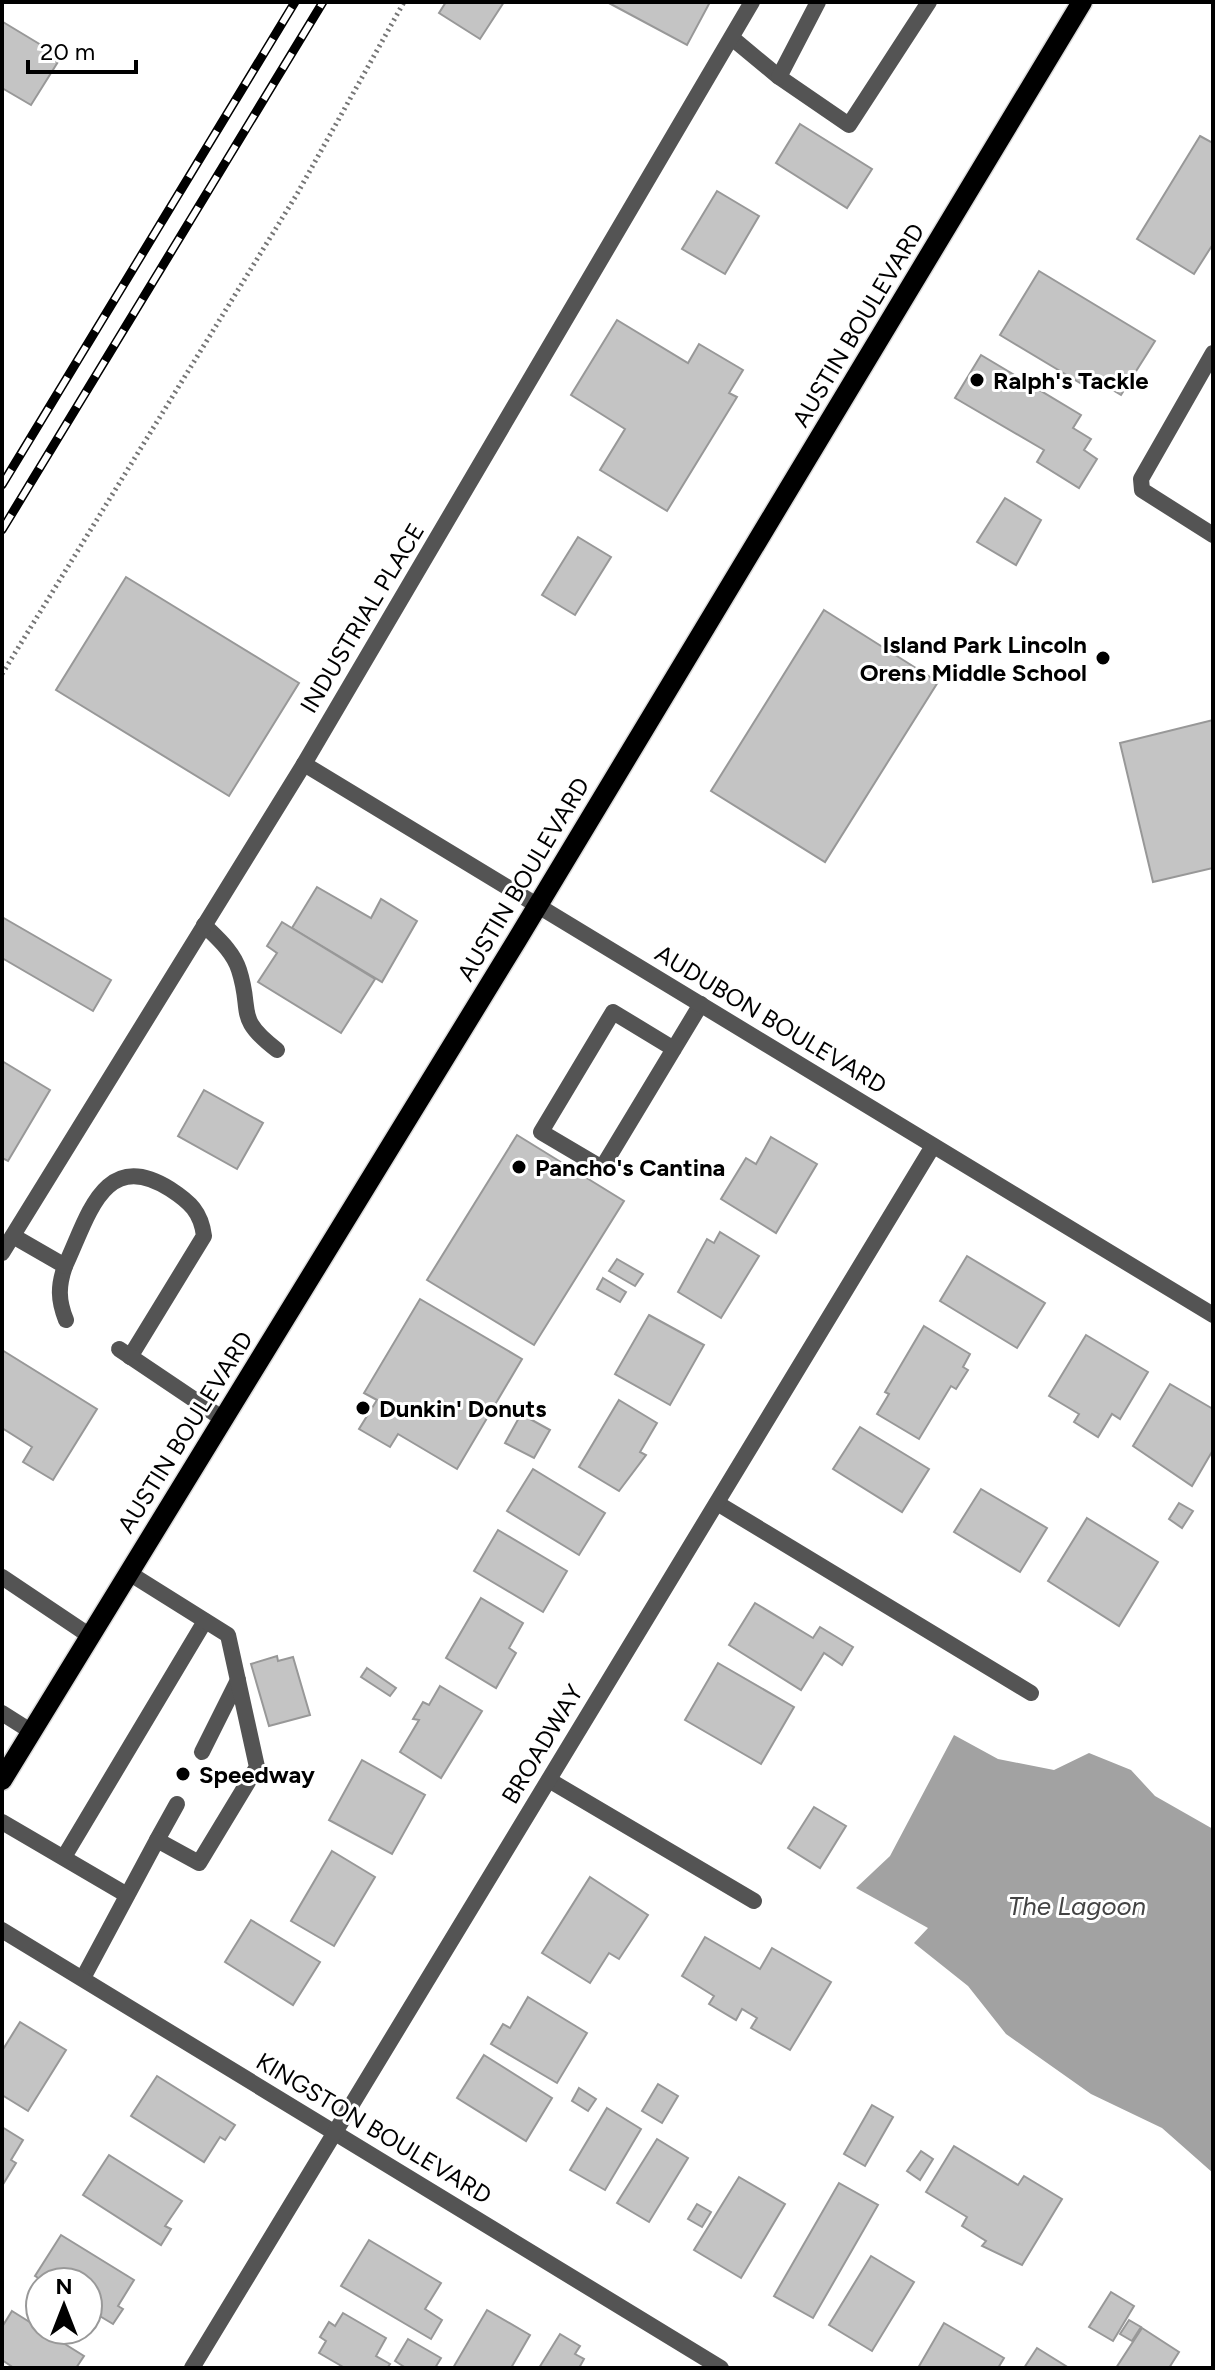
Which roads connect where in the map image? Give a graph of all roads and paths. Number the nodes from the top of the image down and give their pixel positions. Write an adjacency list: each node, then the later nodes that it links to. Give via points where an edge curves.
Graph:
1 (404, 2): 10 (path, via 297,194)
2 (752, 2): 6 (street, INDUSTRIAL PLACE)
3 (818, 2): 7 (street)
4 (929, 2): 7 (street, via 849,125)
5 (1079, 3): 12 (main road, AUSTIN BOULEVARD)
6 (732, 38): 7 (street); 11 (street, INDUSTRIAL PLACE)
7 (779, 77)
8 (1211, 361): 9 (street, via 1141,479 1142,490)
9 (1213, 535)
10 (2, 674)
11 (304, 764): 12 (street, AUDUBON BOULEVARD); 13 (street, INDUSTRIAL PLACE)
12 (538, 905): 14 (street, AUDUBON BOULEVARD); 23 (main road, AUSTIN BOULEVARD)
13 (204, 925): 16 (street, via 239,969 247,1023); 18 (street, INDUSTRIAL PLACE)
14 (701, 1004): 15 (street); 17 (street, AUDUBON BOULEVARD)
15 (674, 1049): 15 (street, via 602,1168 541,1132 613,1012)
16 (277, 1050)
17 (933, 1146): 21 (street, AUDUBON BOULEVARD); 24 (street, BROADWAY)
18 (13, 1236): 19 (street, INDUSTRIAL PLACE); 20 (street)
19 (2, 1253)
20 (65, 1266): 22 (street, via 59,1303); 23 (street, via 101,1191 117,1178 140,1173 190,1202 202,1219 204,1236 124,1353)
21 (1213, 1315)
22 (66, 1320)
23 (223, 1419): 25 (main road, AUSTIN BOULEVARD)
24 (717, 1503): 30 (street); 35 (street, BROADWAY)
25 (129, 1573): 27 (street); 28 (main road, AUSTIN BOULEVARD)
26 (2, 1577): 28 (street)
27 (205, 1621): 29 (street, via 228,1635); 39 (street)
28 (90, 1636): 32 (main road, AUSTIN BOULEVARD)
29 (238, 1680): 33 (street); 38 (street, via 257,1767 199,1863)
30 (1031, 1693)
31 (2, 1713): 32 (street)
32 (32, 1732): 34 (main road, AUSTIN BOULEVARD)
33 (202, 1752)
34 (2, 1780)
35 (549, 1780): 41 (street); 44 (street, BROADWAY)
36 (177, 1804): 38 (street)
37 (2, 1822): 39 (street)
38 (157, 1840): 40 (street)
39 (64, 1857): 40 (street)
40 (127, 1895): 43 (street)
41 (754, 1901)
42 (2, 1930): 43 (street, KINGSTON BOULEVARD)
43 (83, 1978): 44 (street, KINGSTON BOULEVARD)
44 (335, 2133): 45 (street, BROADWAY); 46 (street, KINGSTON BOULEVARD)
45 (192, 2368)
46 (721, 2368)

